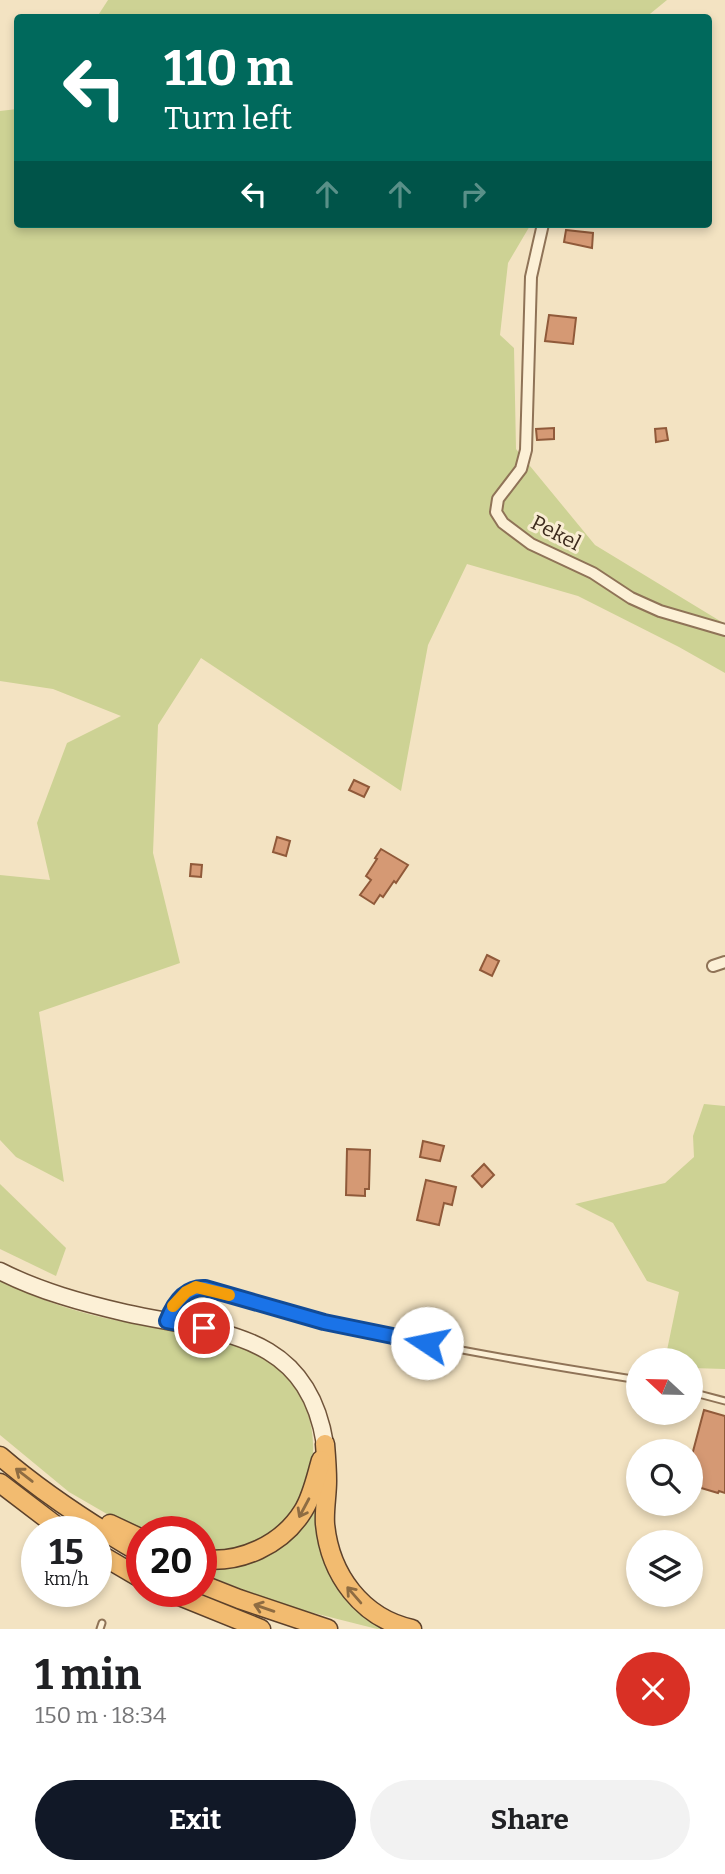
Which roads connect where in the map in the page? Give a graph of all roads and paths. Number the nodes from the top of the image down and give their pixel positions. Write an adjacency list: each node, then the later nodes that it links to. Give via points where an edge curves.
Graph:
1 (542, 228): 2 (street, Pekel, via 531,277 526,450 521,469 498,499 496,512 517,535 632,598)
2 (725, 630)
3 (725, 962): 4 (street)
4 (713, 966)
5 (0, 1270): 6 (main road, via 77,1300)
6 (167, 1321): 7 (lane, via 186,1292 205,1288 400,1338); 10 (main road, via 221,1331 275,1354 308,1391)
7 (626, 1378)
8 (704, 1395): 9 (lane)
9 (725, 1401)
10 (326, 1444): 17 (highway, one-way to 17, via 304,1511 291,1527 267,1547); 22 (highway, one-way to 10, via 394,1625 362,1604 332,1556 325,1524)
11 (0, 1456): 13 (highway, one-way to 11)
12 (0, 1483): 14 (highway)
13 (48, 1494): 15 (highway); 16 (highway)
14 (43, 1516)
15 (126, 1531)
16 (126, 1544)
17 (217, 1560)
18 (217, 1590): 21 (highway, one-way to 18)
19 (207, 1607): 20 (highway)
20 (261, 1629)
21 (328, 1629)
22 (412, 1629)

